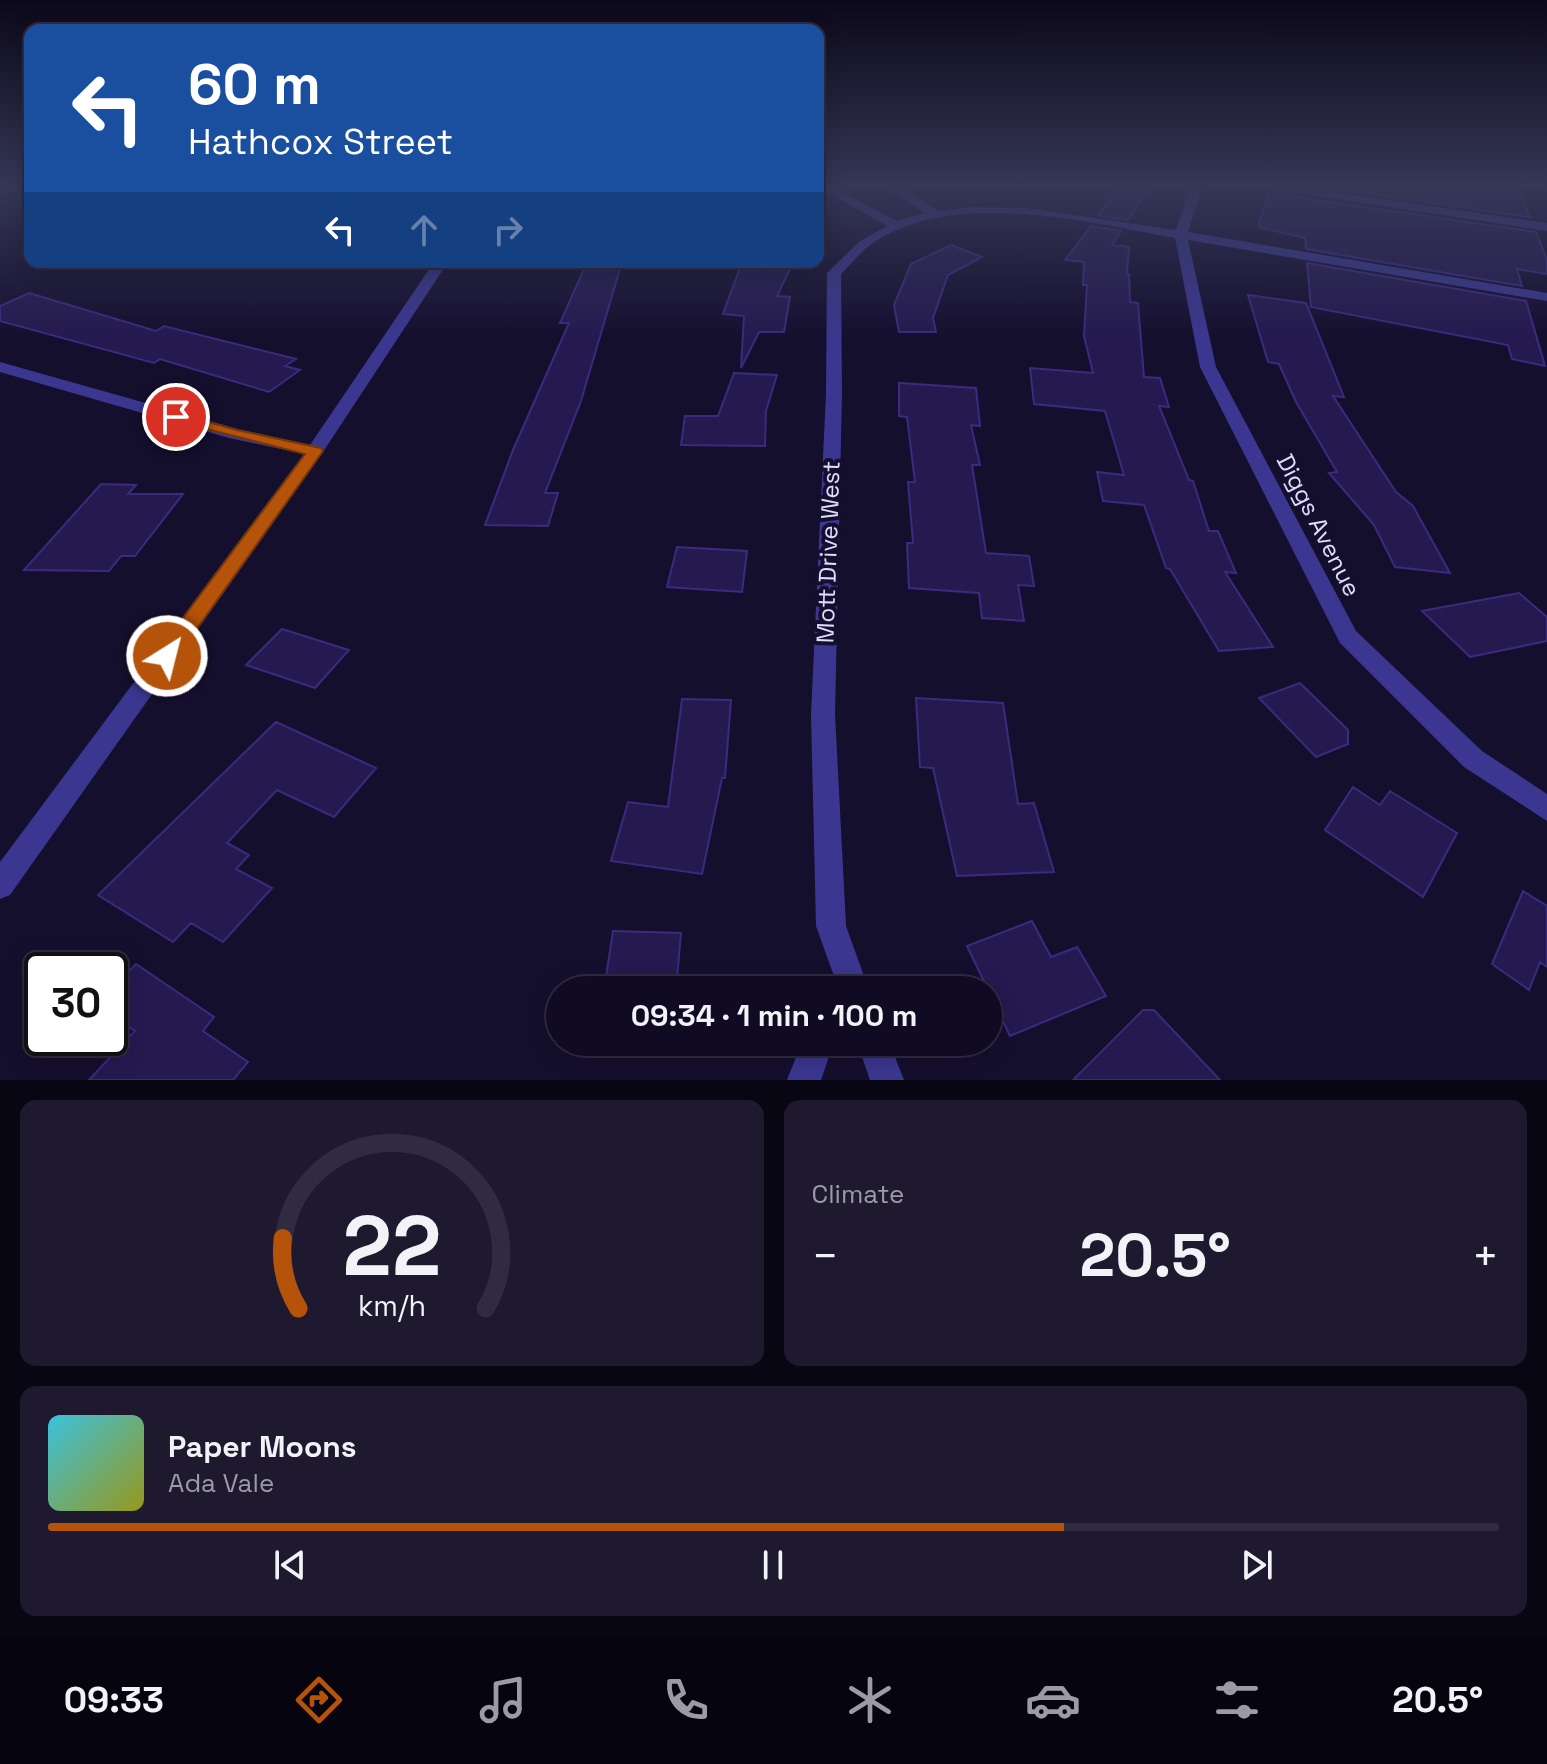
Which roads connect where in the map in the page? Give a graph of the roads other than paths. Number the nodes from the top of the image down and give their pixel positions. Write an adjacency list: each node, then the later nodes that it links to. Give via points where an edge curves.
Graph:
1 (873, 237): 10 (street, Mott Drive West, via 834,273 823,714 831,926)
2 (1181, 237): 8 (street, Diggs Avenue, via 1208,367 1348,637 1473,759)
3 (1195, 237): 5 (street)
4 (437, 268): 7 (street)
5 (1547, 297)
6 (0, 367): 7 (street, via 235,434)
7 (315, 451): 9 (street)
8 (1547, 809)
9 (0, 885)
10 (844, 976)
11 (813, 1056): 13 (street)
12 (878, 1056): 14 (street)
13 (804, 1080)
14 (887, 1080)

